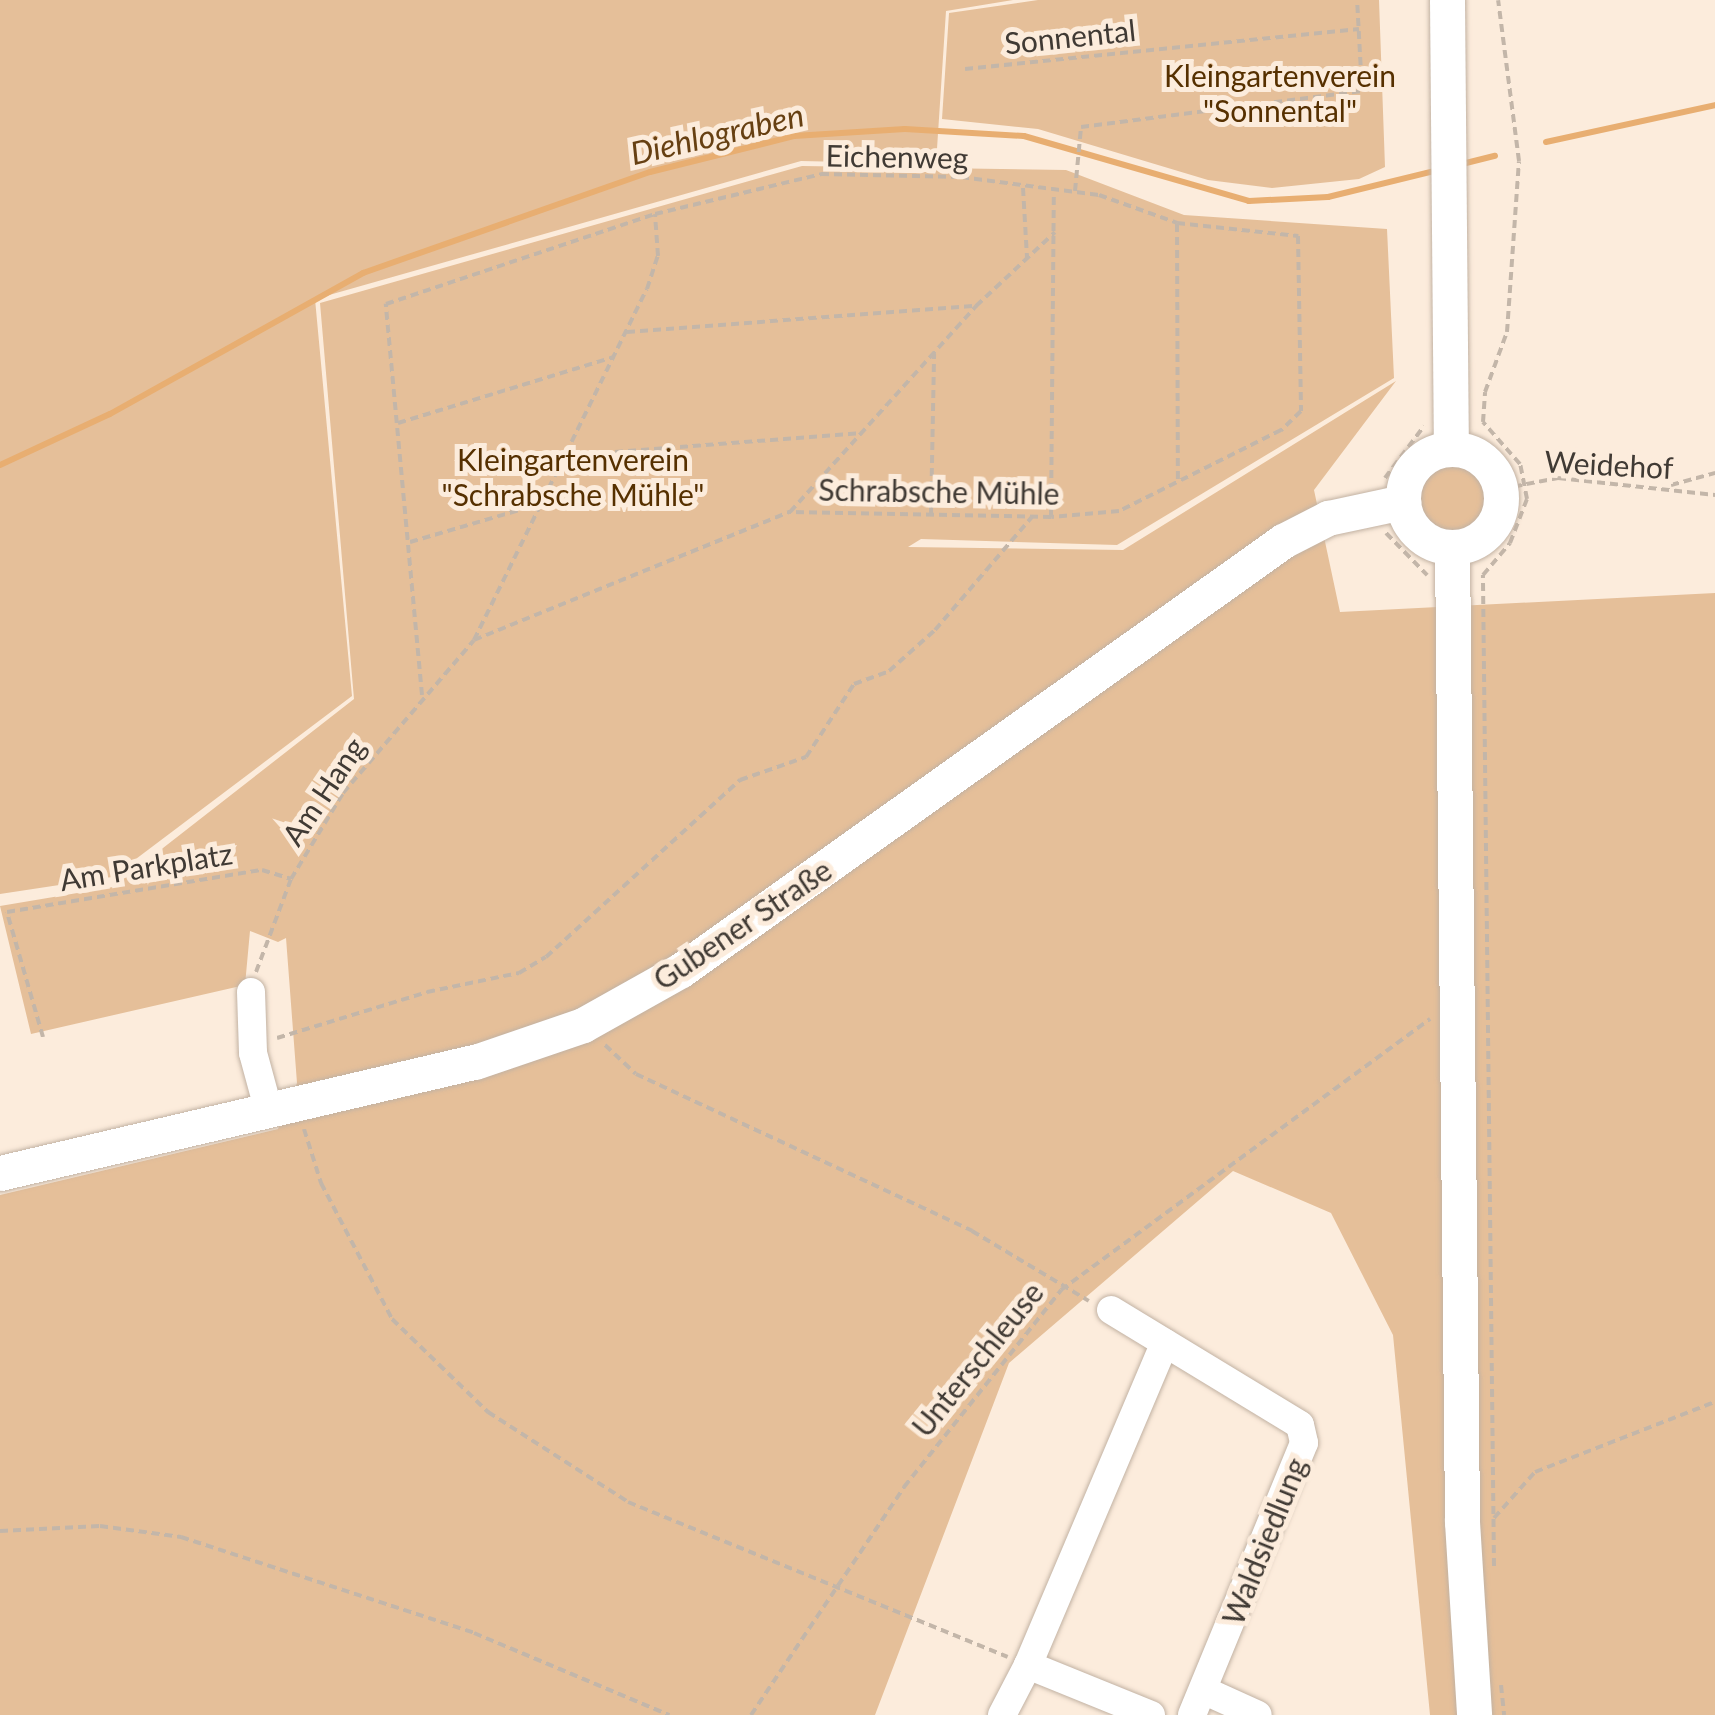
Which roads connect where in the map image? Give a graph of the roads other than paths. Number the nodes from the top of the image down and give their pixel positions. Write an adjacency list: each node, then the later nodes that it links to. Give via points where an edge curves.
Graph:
1 (1447, 0): 2 (main road)
2 (1451, 449): 3 (main road, via 1412,470); 4 (main road, via 1488,464 1514,486 1494,525 1476,541)
3 (1403, 502): 4 (main road, via 1418,533); 6 (main road, Gubener Straße, via 1328,518 1283,541 681,970 584,1024 475,1062)
4 (1452, 547): 15 (main road, via 1462,1522)
5 (251, 992): 6 (street, via 253,1045)
6 (283, 1109): 7 (main road, Gubener Straße)
7 (0, 1173)
8 (1112, 1310): 9 (street, Waldsiedlung)
9 (1166, 1344): 10 (street); 11 (street, Waldsiedlung, via 1300,1425 1304,1443)
10 (1028, 1665): 12 (street); 13 (street)
11 (1197, 1702): 14 (street, Waldsiedlung)
12 (1002, 1715)
13 (1151, 1715)
14 (1258, 1715)
15 (1474, 1715)

